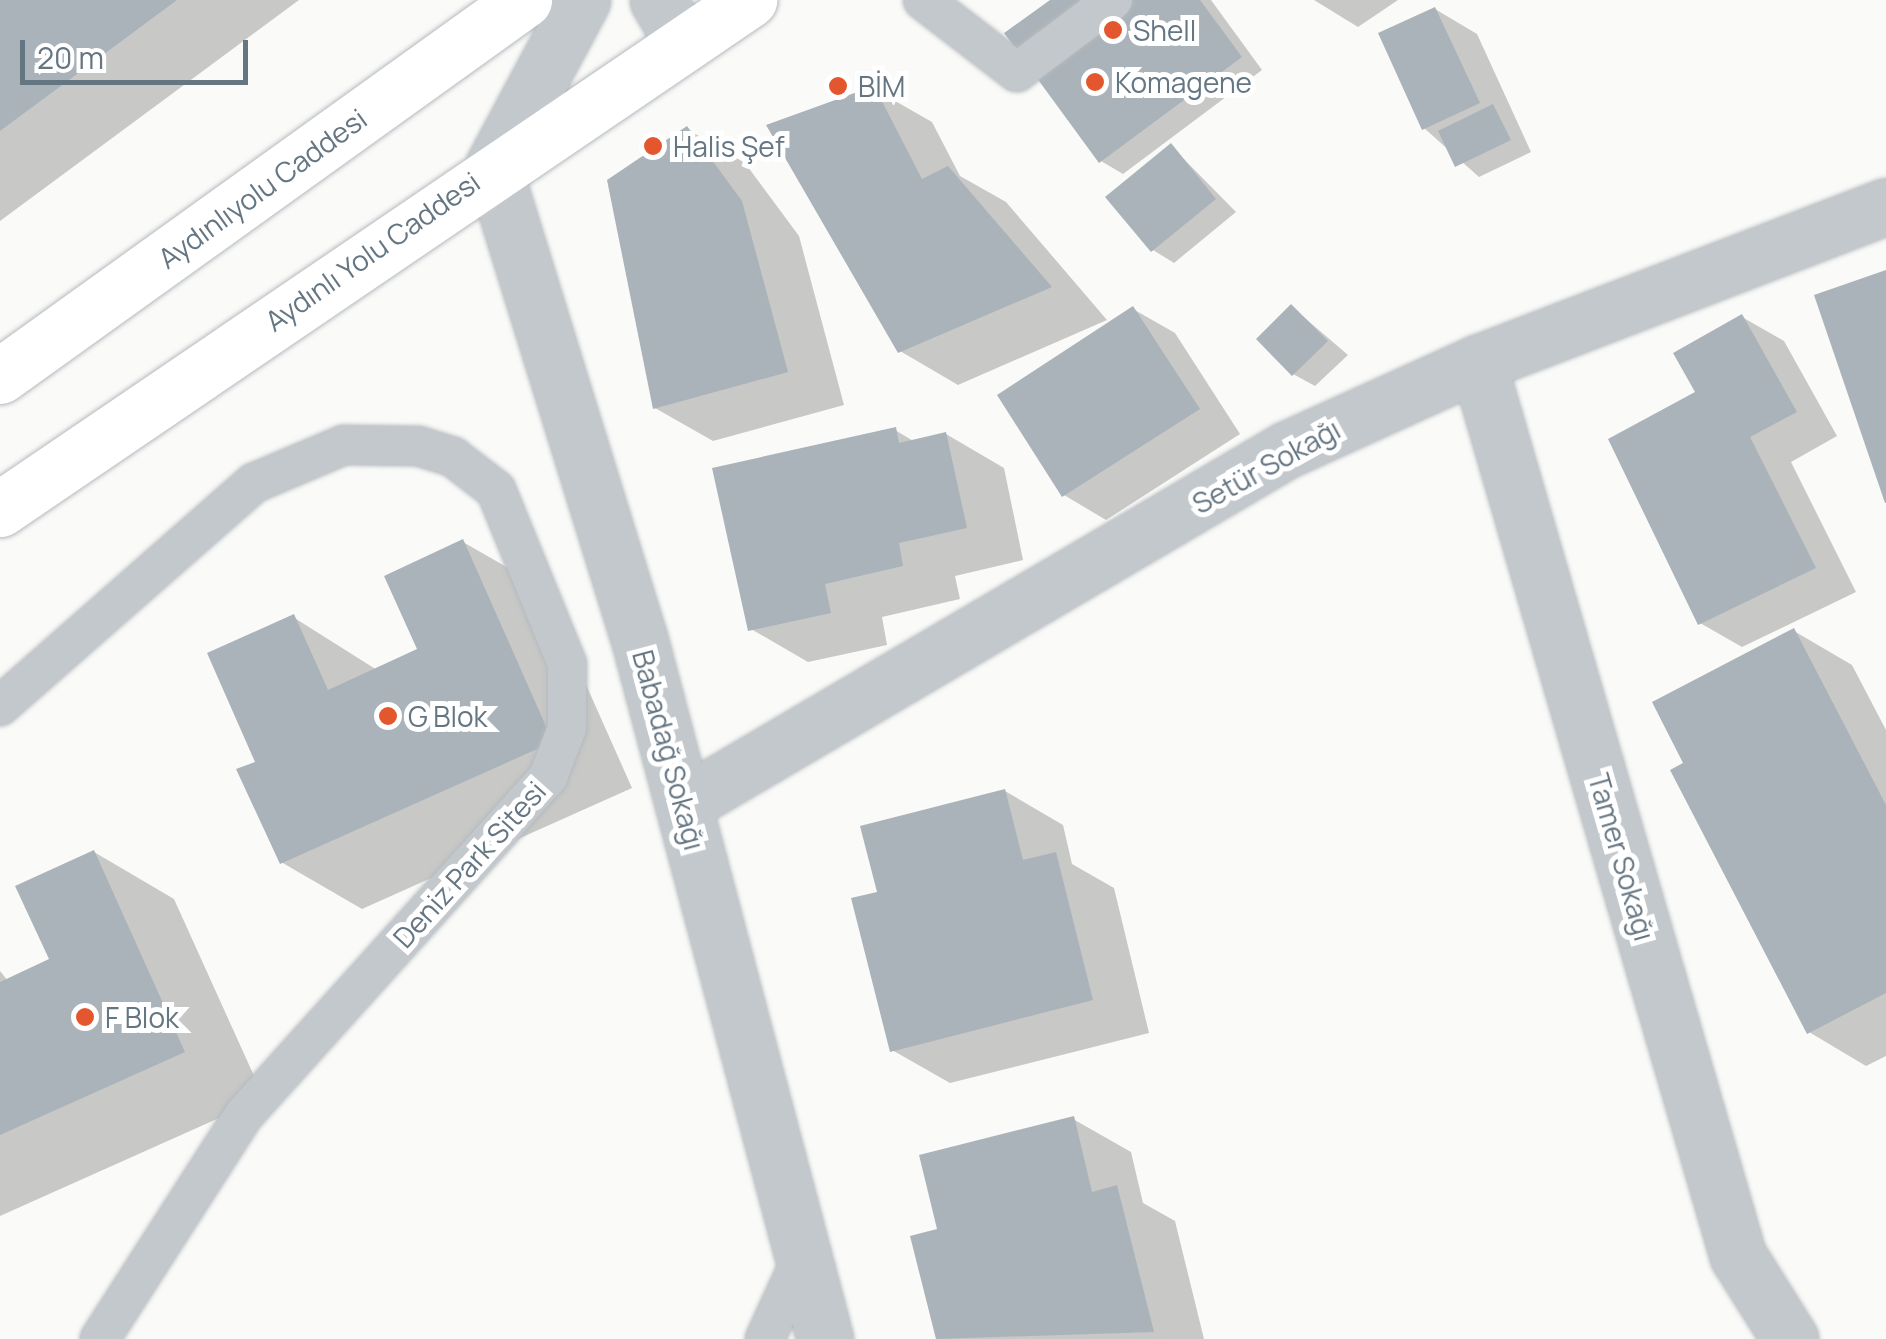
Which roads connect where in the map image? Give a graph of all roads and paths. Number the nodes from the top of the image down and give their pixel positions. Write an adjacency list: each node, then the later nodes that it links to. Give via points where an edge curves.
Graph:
1 (524, 0): 10 (main road, Aydınlıyolu Caddesi)
2 (582, 0): 7 (street)
3 (748, 0): 6 (main road, Aydınlı Yolu Caddesi)
4 (923, 0): 5 (lane, via 1018,72)
5 (1113, 0)
6 (670, 20): 7 (main road, Aydınlı Yolu Caddesi)
7 (493, 167): 11 (main road, Aydınlı Yolu Caddesi); 13 (street, Babadağ Sokağı)
8 (1886, 206): 9 (street, Setür Sokağı)
9 (1478, 362): 13 (street, Setür Sokağı, via 1286,450); 18 (street, Tamer Sokağı, via 1738,1256)
10 (0, 376)
11 (0, 509)
12 (0, 706): 15 (lane, Deniz Park Sitesi, via 254,483 344,445 418,446 453,457 496,490 567,664 567,728 548,776 244,1116)
13 (684, 804): 14 (street, Babadağ Sokağı)
14 (804, 1254): 16 (lane); 17 (street, Babadağ Sokağı)
15 (100, 1339)
16 (764, 1339)
17 (824, 1339)
18 (1790, 1339)

